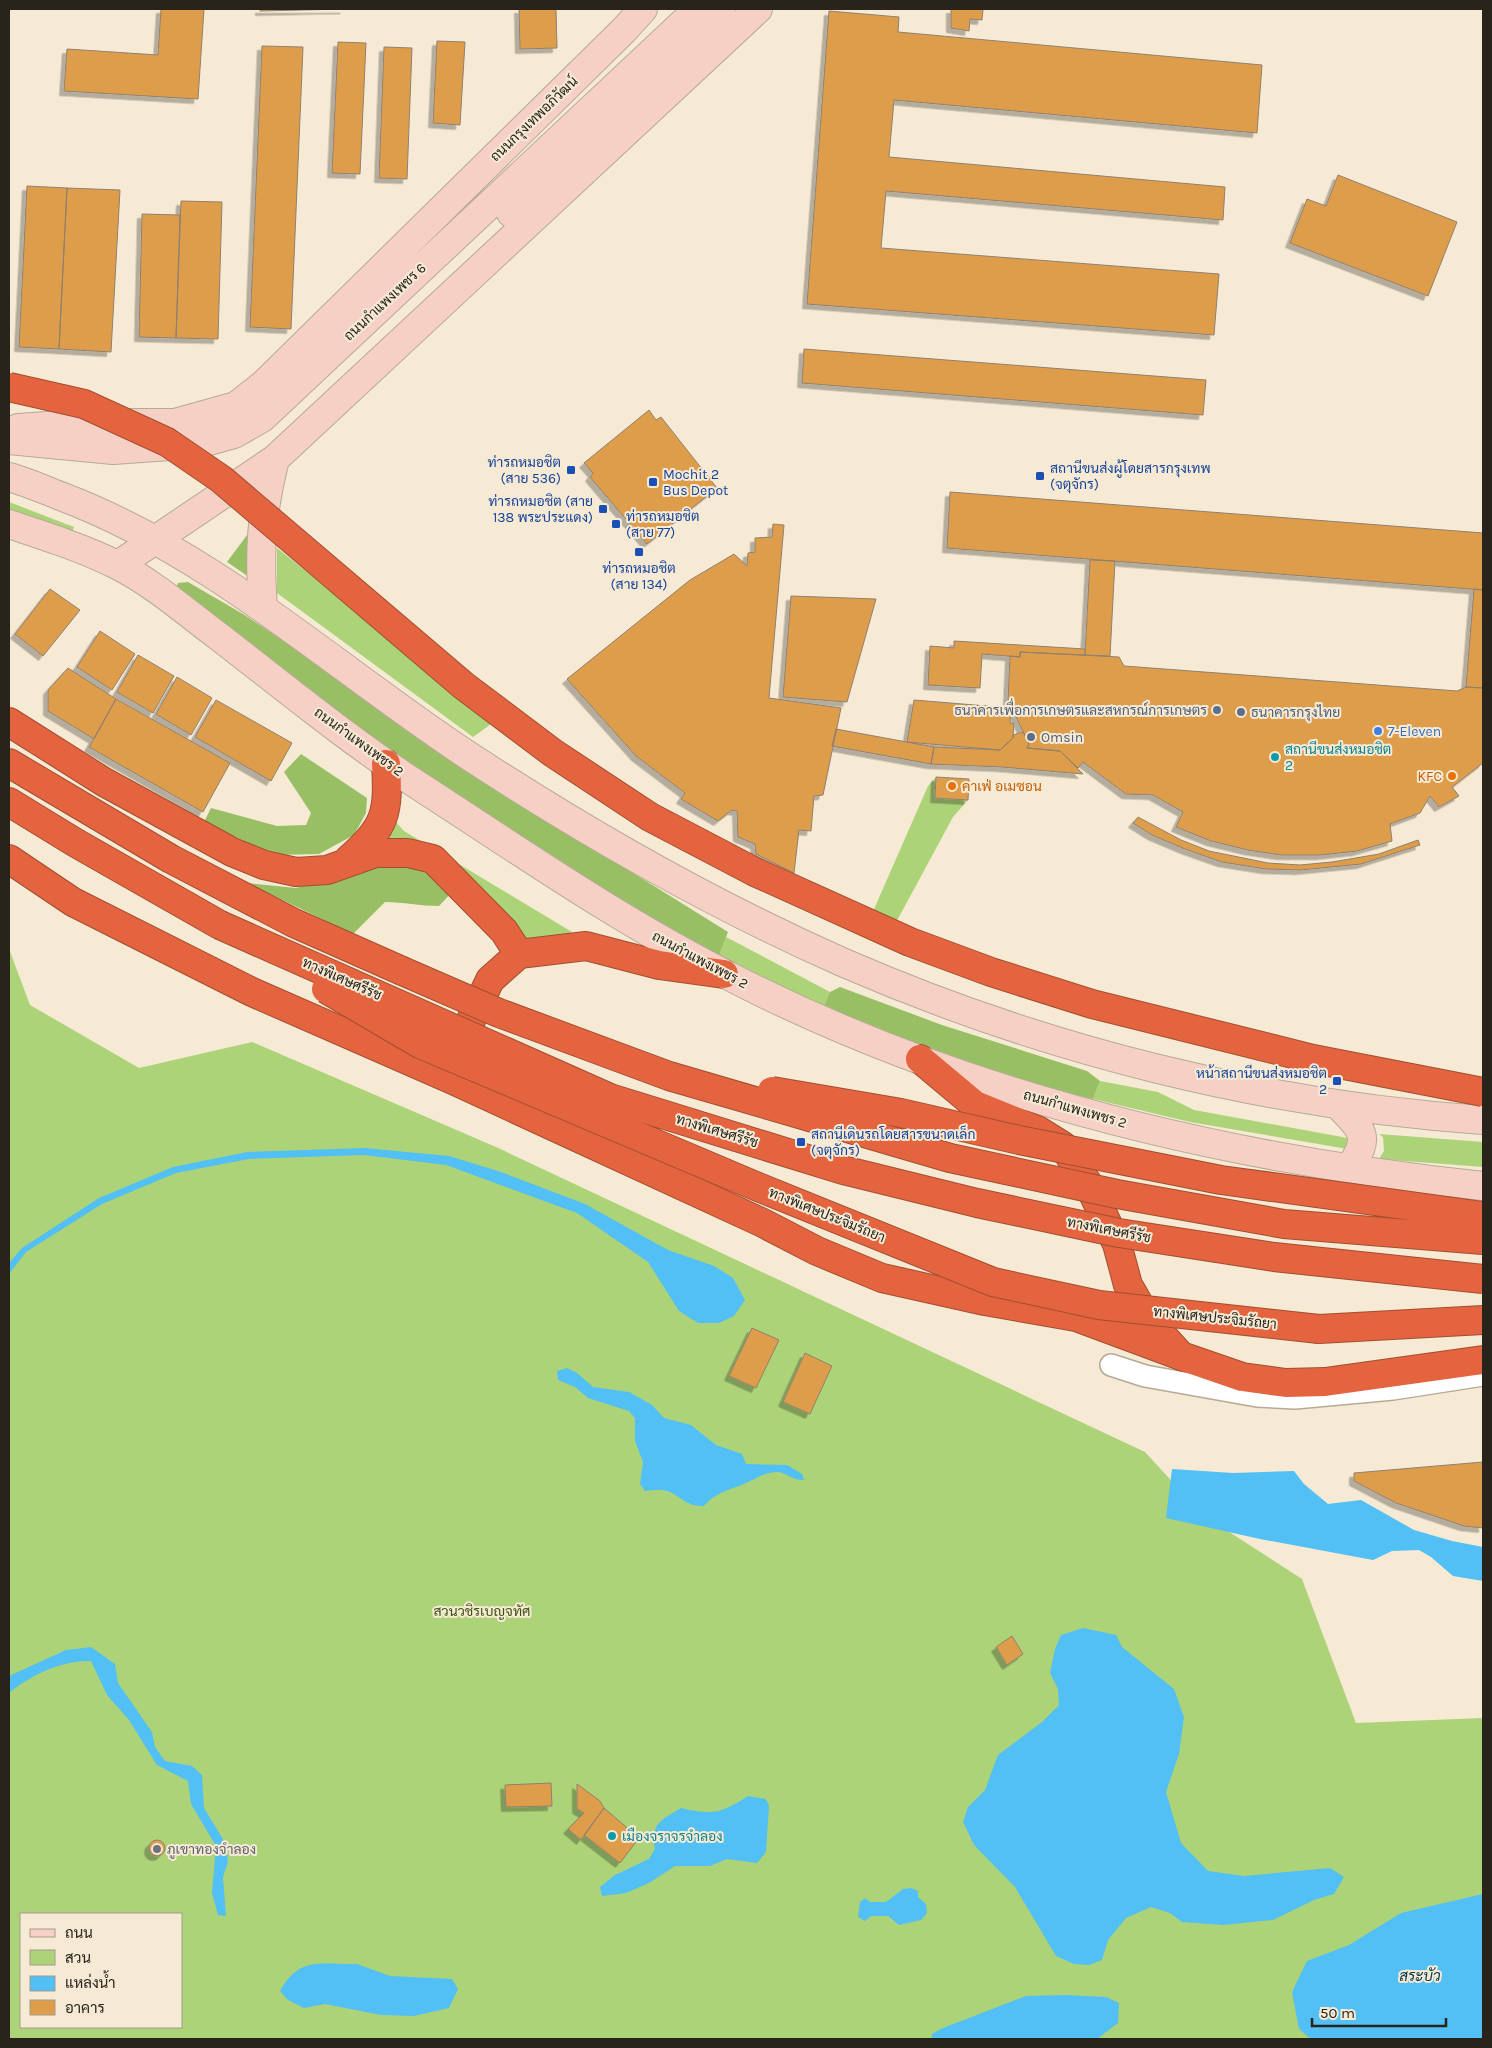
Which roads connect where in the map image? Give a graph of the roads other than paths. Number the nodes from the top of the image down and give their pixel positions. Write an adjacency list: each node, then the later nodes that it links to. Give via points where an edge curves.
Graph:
1 (643, 9): 5 (main road, ถนนกรุงเทพอภิวัฒน์)
2 (698, 9): 9 (main road, ถนนกำแพงเพชร 6, via 262,418 234,434 198,444 113,450)
3 (720, 9): 7 (main road, via 376,342 345,381)
4 (758, 9): 7 (main road)
5 (423, 228): 8 (main road, ถนนกำแพงเพชร 6, via 264,384 236,406 175,423 90,423)
6 (9, 387): 28 (highway, bridge, via 84,404 167,442 221,479 464,686 553,753 650,816 755,872 910,942 1092,1004 1313,1059)
7 (327, 411): 10 (main road)
8 (9, 429)
9 (9, 440)
10 (275, 459): 13 (main road); 15 (main road, via 264,501 261,534)
11 (9, 477): 13 (main road, via 88,506)
12 (9, 524): 14 (main road, ถนนกำแพงเพชร 2)
13 (156, 539): 14 (main road); 15 (main road)
14 (118, 565): 18 (main road, ถนนกำแพงเพชร 2, via 169,599)
15 (263, 608): 29 (main road, via 469,756 637,857 802,944 950,1006 1041,1036 1235,1087)
16 (9, 722): 21 (highway, via 104,782 232,852 264,865 296,872 327,870)
17 (9, 763): 26 (highway, bridge, via 171,859 294,923 498,1013)
18 (386, 764): 21 (highway, via 388,800 380,826 370,841); 24 (main road, ถนนกำแพงเพชร 2, via 607,908)
19 (9, 802): 22 (highway, ทางพิเศษศรีรัช)
20 (10, 860): 27 (highway, via 73,902 252,992)
21 (346, 862): 23 (highway, via 375,854 408,853 433,859 504,931)
22 (220, 925): 35 (highway, ทางพิเศษศรีรัช, bridge, via 610,1098 843,1170 1119,1233 1274,1257); 36 (highway, ทางพิเศษประจิมรัถยา, bridge, via 420,1044 993,1282 1099,1306 1319,1329)
23 (519, 954): 24 (highway, via 586,946 659,964); 27 (highway, via 490,980 455,1055)
24 (724, 974): 25 (main road, ถนนกำแพงเพชร 2, via 860,1038)
25 (920, 1059): 31 (main road, ถนนกำแพงเพชร 2, via 1106,1120 1249,1152); 37 (highway, via 974,1105 1038,1131 1063,1146 1089,1185 1117,1244 1128,1285 1147,1318)
26 (669, 1076): 33 (highway, bridge, via 901,1113 1221,1180); 34 (highway, bridge, via 950,1158 1117,1194 1284,1224)
27 (453, 1080): 37 (highway, via 817,1251 882,1278 1076,1317)
28 (1483, 1092)
29 (1339, 1106): 30 (main road); 31 (main road, via 1360,1126 1363,1136 1359,1153)
30 (1483, 1120)
31 (1350, 1167): 32 (main road, ถนนกำแพงเพชร 2)
32 (1483, 1186)
33 (1483, 1216)
34 (1483, 1240)
35 (1483, 1279)
36 (1483, 1320)
37 (1181, 1356): 38 (highway, via 1242,1377 1286,1383 1325,1382)
38 (1483, 1360)
39 (1110, 1365): 40 (street, via 1154,1377 1257,1396 1286,1397 1393,1389)
40 (1483, 1375)

